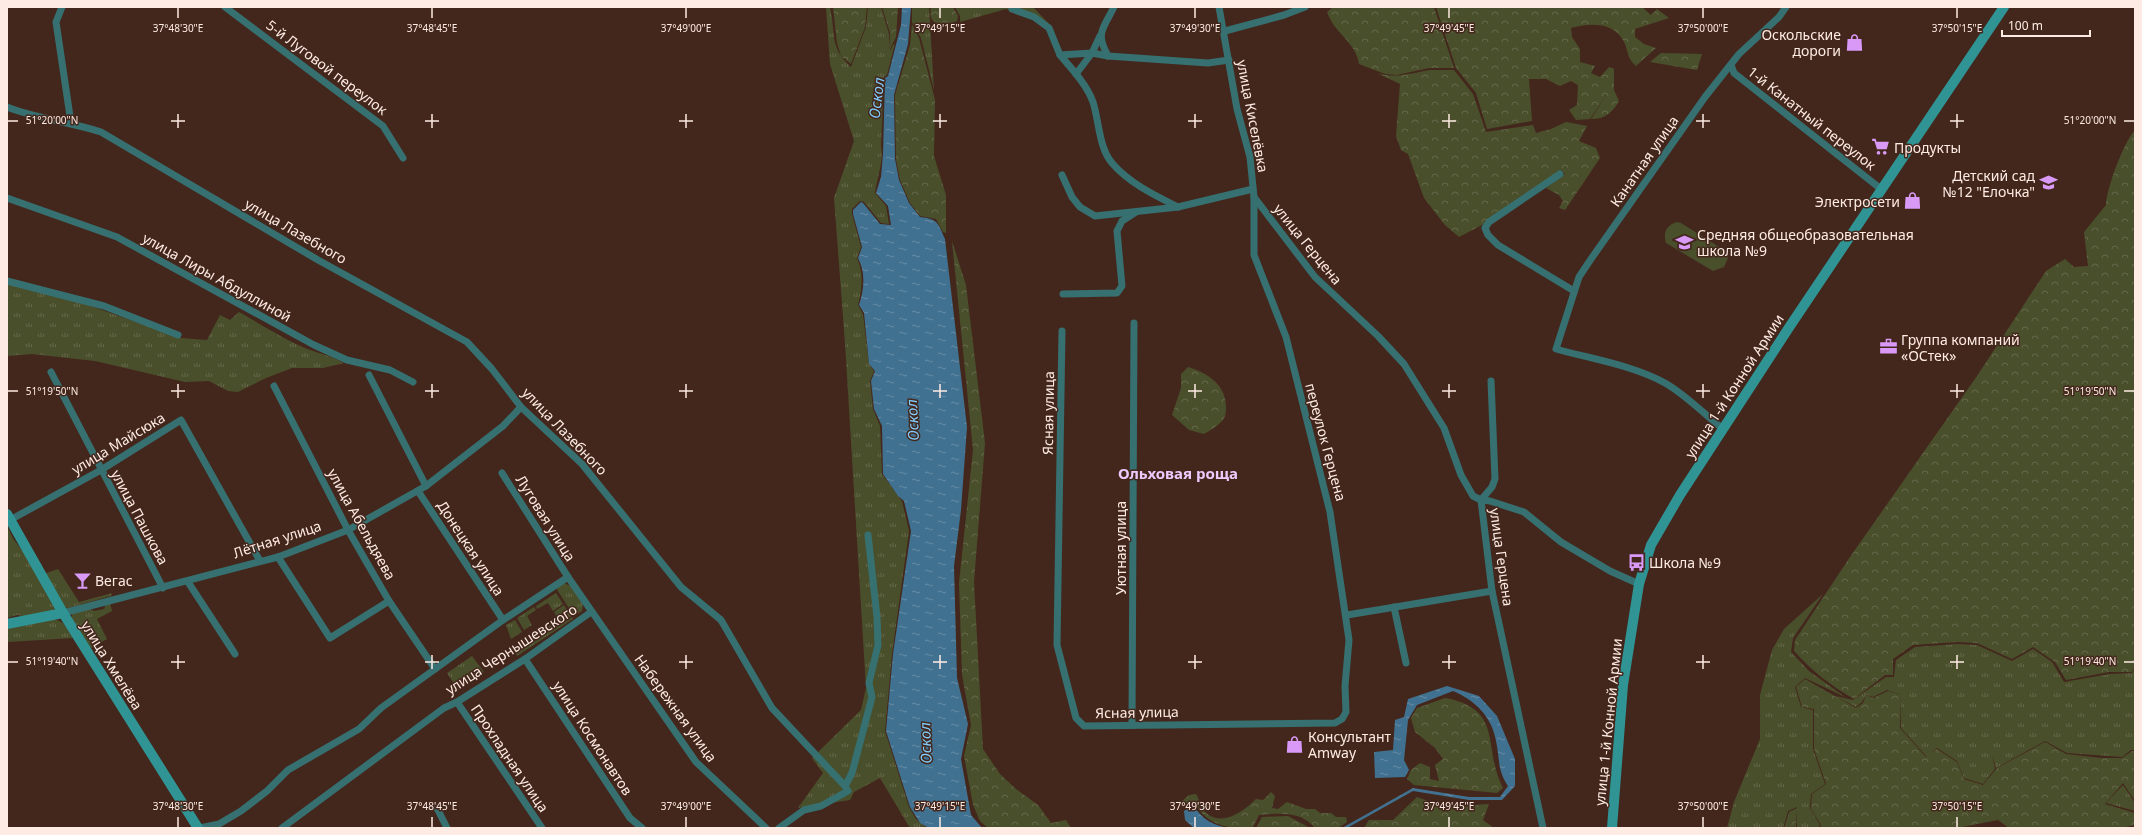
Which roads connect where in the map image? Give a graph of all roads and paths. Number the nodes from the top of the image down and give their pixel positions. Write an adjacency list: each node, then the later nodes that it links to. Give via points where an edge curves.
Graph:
1 (62, 7): 18 (street, via 56,22)
2 (225, 7): 19 (street, 5-й Луговой переулок, via 384,126)
3 (1114, 7): 10 (street)
4 (1219, 7): 9 (street, улица Киселёвка)
5 (1305, 7): 9 (street)
6 (1786, 7): 15 (street, Канатная улица, via 1780,17 1739,54)
7 (2004, 7): 23 (main road, улица 1-й Конной Армии)
8 (1012, 9): 12 (street, via 1034,17 1049,28)
9 (1225, 31): 14 (street, улица Киселёвка)
10 (1100, 36): 11 (street); 13 (street, via 1101,44)
11 (1092, 53): 12 (street); 13 (street); 16 (street)
12 (1060, 55): 16 (street)
13 (1108, 56): 14 (street, via 1208,63)
14 (1229, 60): 22 (street, улица Киселёвка, via 1237,109 1250,157)
15 (1731, 65): 23 (street, 1-й Канатный переулок, via 1734,72); 30 (street, Канатная улица, via 1705,97 1610,231 1580,277)
16 (1076, 74): 26 (street, via 1093,101 1104,147 1111,162 1146,190)
17 (7, 107): 18 (street, улица Лазебного, via 40,118)
18 (71, 123): 40 (street, улица Лазебного, via 101,132 318,260 467,342)
19 (403, 158)
20 (1560, 174): 30 (street, via 1489,222 1485,228 1498,245)
21 (1062, 175): 27 (street, via 1072,197 1080,207 1095,216)
22 (1253, 189): 24 (street, улица Киселёвка); 26 (street)
23 (1881, 189): 41 (main road, улица 1-й Конной Армии)
24 (1254, 197): 28 (street, улица Киселёвка); 46 (street, улица Герцена, via 1315,277 1404,364 1444,428 1461,474 1473,496)
25 (7, 198): 38 (street, улица Лиры Абдуллиной, via 117,237 314,345 347,360 390,370)
26 (1178, 207): 27 (street)
27 (1138, 211): 31 (street, via 1122,221 1117,231 1122,286 1117,293)
28 (1254, 255): 61 (street, переулок Герцена, via 1286,337 1330,512)
29 (7, 281): 34 (street, via 104,306)
30 (1574, 291): 41 (street, Канатная улица, via 1556,349 1656,379 1685,398)
31 (1063, 294)
32 (1134, 323): 70 (street, Уютная улица)
33 (1062, 330): 70 (street, Ясная улица, via 1057,645 1076,718 1084,726)
34 (178, 334)
35 (51, 372): 42 (street, улица Пашкова)
36 (369, 375): 44 (street)
37 (1491, 381): 46 (street, via 1495,479)
38 (413, 382)
39 (274, 386): 48 (street, улица Абельдяева)
40 (521, 407): 44 (street, Лётная улица, via 503,426); 71 (street, улица Лазебного, via 582,464 681,587 721,620 772,708)
41 (1723, 429): 54 (main road, улица 1-й Конной Армии, via 1661,526 1651,545)
42 (101, 470): 47 (street, улица Майсюка); 51 (street, улица Майсюка, via 181,420); 55 (street, улица Пашкова)
43 (502, 473): 52 (street, Луговая улица)
44 (426, 486): 45 (street, Лётная улица)
45 (418, 491): 48 (street, Лётная улица); 62 (street, Донецкая улица)
46 (1481, 500): 54 (street, via 1524,512 1561,542 1610,572); 56 (street, улица Герцена)
47 (8, 517): 60 (main road, улица Хмелёва)
48 (348, 530): 50 (street, Лётная улица); 57 (street, улица Абельдяева)
49 (868, 535): 71 (street, via 878,645 869,683 872,697)
50 (278, 557): 51 (street, Лётная улица); 57 (street, via 330,638)
51 (260, 561): 53 (street, Лётная улица)
52 (568, 577): 59 (street, улица Чернышевского); 62 (street, улица Чернышевского)
53 (188, 582): 55 (street, Лётная улица); 65 (street)
54 (1639, 584): 81 (main road, улица 1-й Конной Армии, via 1623,685)
55 (163, 588): 60 (street, Лётная улица)
56 (1492, 591): 58 (street); 80 (street, улица Герцена)
57 (389, 601): 68 (street, улица Абельдяева)
58 (1394, 607): 61 (street); 67 (street)
59 (591, 612): 66 (street, улица Чернышевского); 78 (street, Набережная улица, via 696,762)
60 (63, 613): 63 (main road, Лётная улица); 73 (main road, улица Хмелёва)
61 (1346, 615): 64 (street, переулок Герцена)
62 (503, 620): 68 (street, улица Чернышевского)
63 (7, 624)
64 (1349, 640): 70 (street, Ясная улица, via 1345,686 1346,712 1335,724)
65 (235, 654)
66 (525, 659): 69 (street, улица Чернышевского); 77 (street, улица Космонавтов, via 630,818)
67 (1406, 663)
68 (436, 669): 73 (street, улица Чернышевского, via 381,708 360,729 288,770 241,811 218,824)
69 (457, 702): 74 (street, улица Чернышевского, via 444,708); 76 (street, Прохладная улица)
70 (1132, 724)
71 (847, 788): 79 (street, via 821,806 804,810)
72 (437, 808): 75 (street)
73 (199, 828)
74 (282, 828)
75 (447, 828)
76 (542, 828)
77 (642, 828)
78 (766, 828)
79 (779, 828)
80 (1543, 828)
81 (1612, 828)

